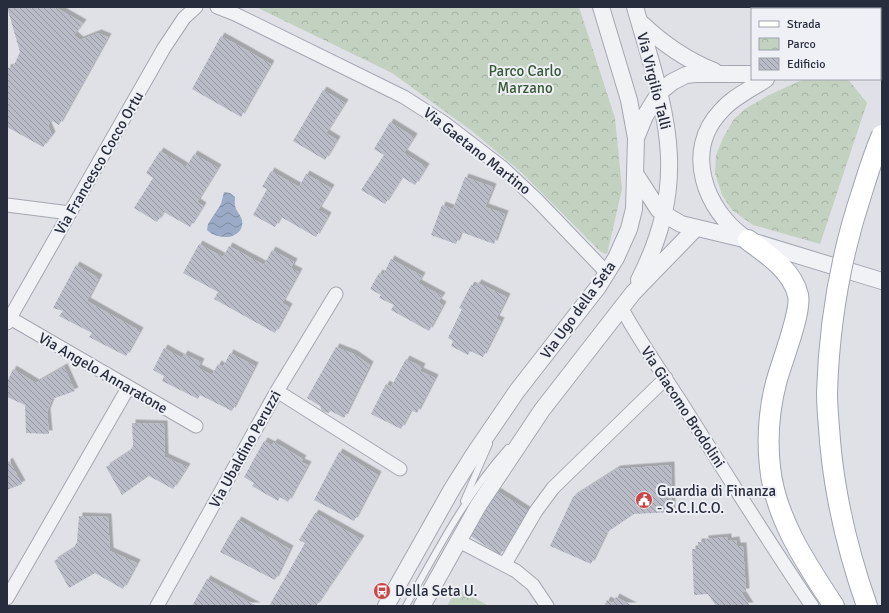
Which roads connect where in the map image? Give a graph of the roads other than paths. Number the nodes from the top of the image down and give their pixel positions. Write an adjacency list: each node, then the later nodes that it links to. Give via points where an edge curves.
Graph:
1 (196, 7): 13 (street, Via Francesco Cocco Ortu, via 184,18 164,48)
2 (217, 7): 17 (street, Via Gaetano Martino, via 358,73 432,114 503,168)
3 (601, 7): 10 (street, Via Virgilio Talli, via 629,100)
4 (637, 15): 5 (street, via 659,40 684,57 714,71); 8 (street, Via Virgilio Talli)
5 (728, 74): 6 (street); 8 (street, via 686,75)
6 (751, 74)
7 (764, 80): 16 (street, via 720,111 709,128 702,151 702,176 712,202 731,227)
8 (660, 92): 10 (street, via 648,110); 14 (street, Via Virgilio Talli, via 667,127 670,164)
9 (882, 135): 41 (main road, bridge, via 851,226 839,276 834,302 827,395 834,478 843,528)
10 (636, 138): 11 (street, Via Ugo della Seta)
11 (636, 175): 14 (street); 17 (street, Via Ugo della Seta, via 631,223)
12 (7, 205): 13 (street)
13 (70, 213): 22 (street, Via Francesco Cocco Ortu)
14 (664, 214): 15 (street, via 681,224); 19 (street, Via Virgilio Talli, via 651,255)
15 (696, 228): 16 (street); 19 (street)
16 (748, 240): 18 (street); 40 (main road, via 782,268 797,293 794,322 771,407 768,437 770,469 777,500 788,529)
17 (607, 274): 27 (street, Via Ugo della Seta, via 517,391)
18 (882, 281)
19 (633, 293): 21 (street, Via Ugo della Seta)
20 (336, 294): 25 (street, Via Ubaldino Peruzzi)
21 (621, 307): 23 (street, Via Giacomo Brodolini); 26 (street, Via Ugo della Seta)
22 (8, 321): 24 (street, Via Angelo Annaratone)
23 (666, 378): 32 (street, via 553,488 536,511); 39 (street, Via Giacomo Brodolini)
24 (128, 388): 28 (street, Via Angelo Annaratone); 33 (street)
25 (277, 391): 29 (street); 34 (street, Via Ubaldino Peruzzi)
26 (542, 410): 30 (lane, Via Ugo della Seta, via 488,470); 31 (street, Via Ugo della Seta, via 478,506)
27 (504, 412): 30 (lane, Via Ugo della Seta); 35 (street, Via Ugo della Seta, via 458,479)
28 (196, 426)
29 (400, 469)
30 (458, 514): 36 (lane, Via Ugo della Seta)
31 (459, 541): 32 (street); 37 (street, Via Ugo della Seta)
32 (505, 564): 38 (street, via 529,581)
33 (7, 598)
34 (157, 606)
35 (386, 606)
36 (406, 606)
37 (422, 606)
38 (548, 606)
39 (812, 606)
40 (834, 606)
41 (867, 606)

